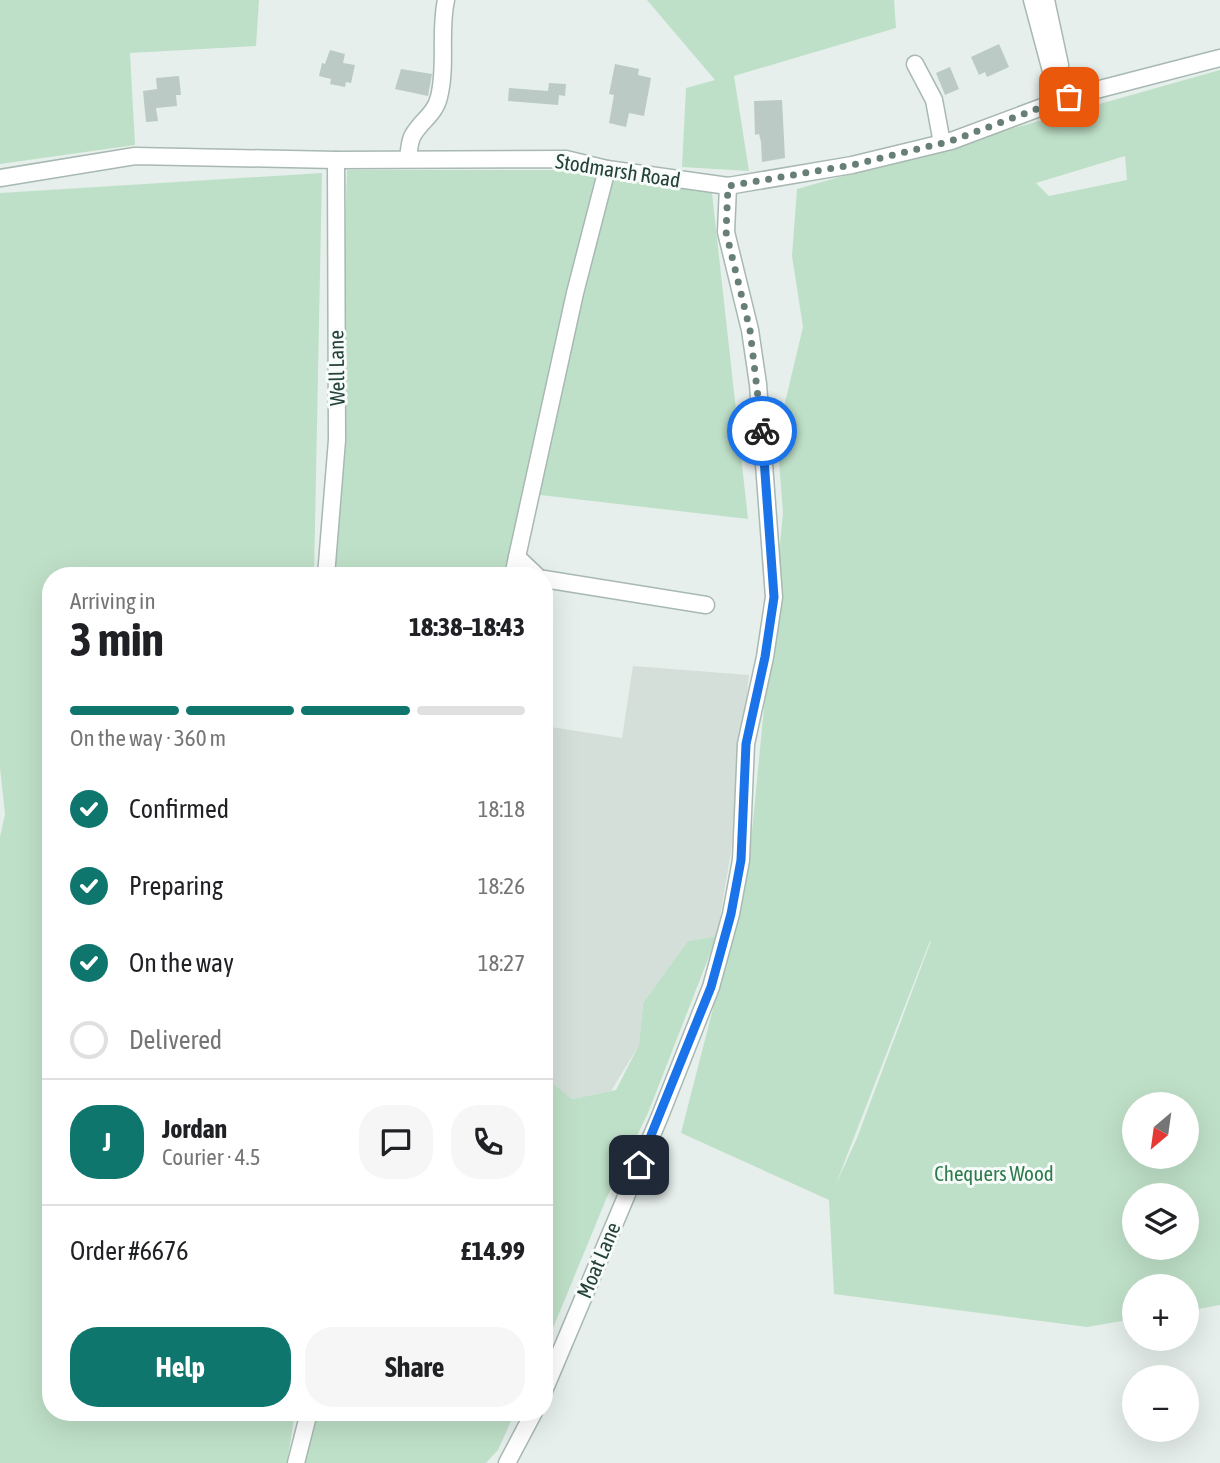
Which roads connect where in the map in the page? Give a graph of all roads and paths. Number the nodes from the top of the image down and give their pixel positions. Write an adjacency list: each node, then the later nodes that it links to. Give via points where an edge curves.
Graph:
1 (446, 0): 8 (street, via 442,19 445,64 439,99 413,135)
2 (1032, 0): 6 (street)
3 (1046, 0): 6 (street)
4 (1220, 58): 6 (street, Stodmarsh Road)
5 (915, 64): 7 (street, via 934,100)
6 (1064, 99): 7 (street, Stodmarsh Road)
7 (942, 143): 12 (street, Stodmarsh Road, via 852,165)
8 (408, 159): 9 (street, Stodmarsh Road); 10 (street, Stodmarsh Road, via 566,159)
9 (336, 160): 11 (street, Stodmarsh Road, via 135,156); 14 (street, Well Lane, via 337,440)
10 (607, 169): 12 (street, Stodmarsh Road); 13 (street)
11 (0, 178)
12 (728, 186): 19 (street, Moat Lane, via 726,232 758,384 774,597 746,744 741,860 711,987)
13 (517, 557): 15 (street); 16 (street)
14 (327, 567)
15 (515, 567)
16 (528, 567)
17 (553, 580): 18 (street)
18 (706, 606)
19 (553, 1370)
20 (307, 1421): 22 (street)
21 (529, 1421): 23 (street)
22 (296, 1463)
23 (508, 1463)

